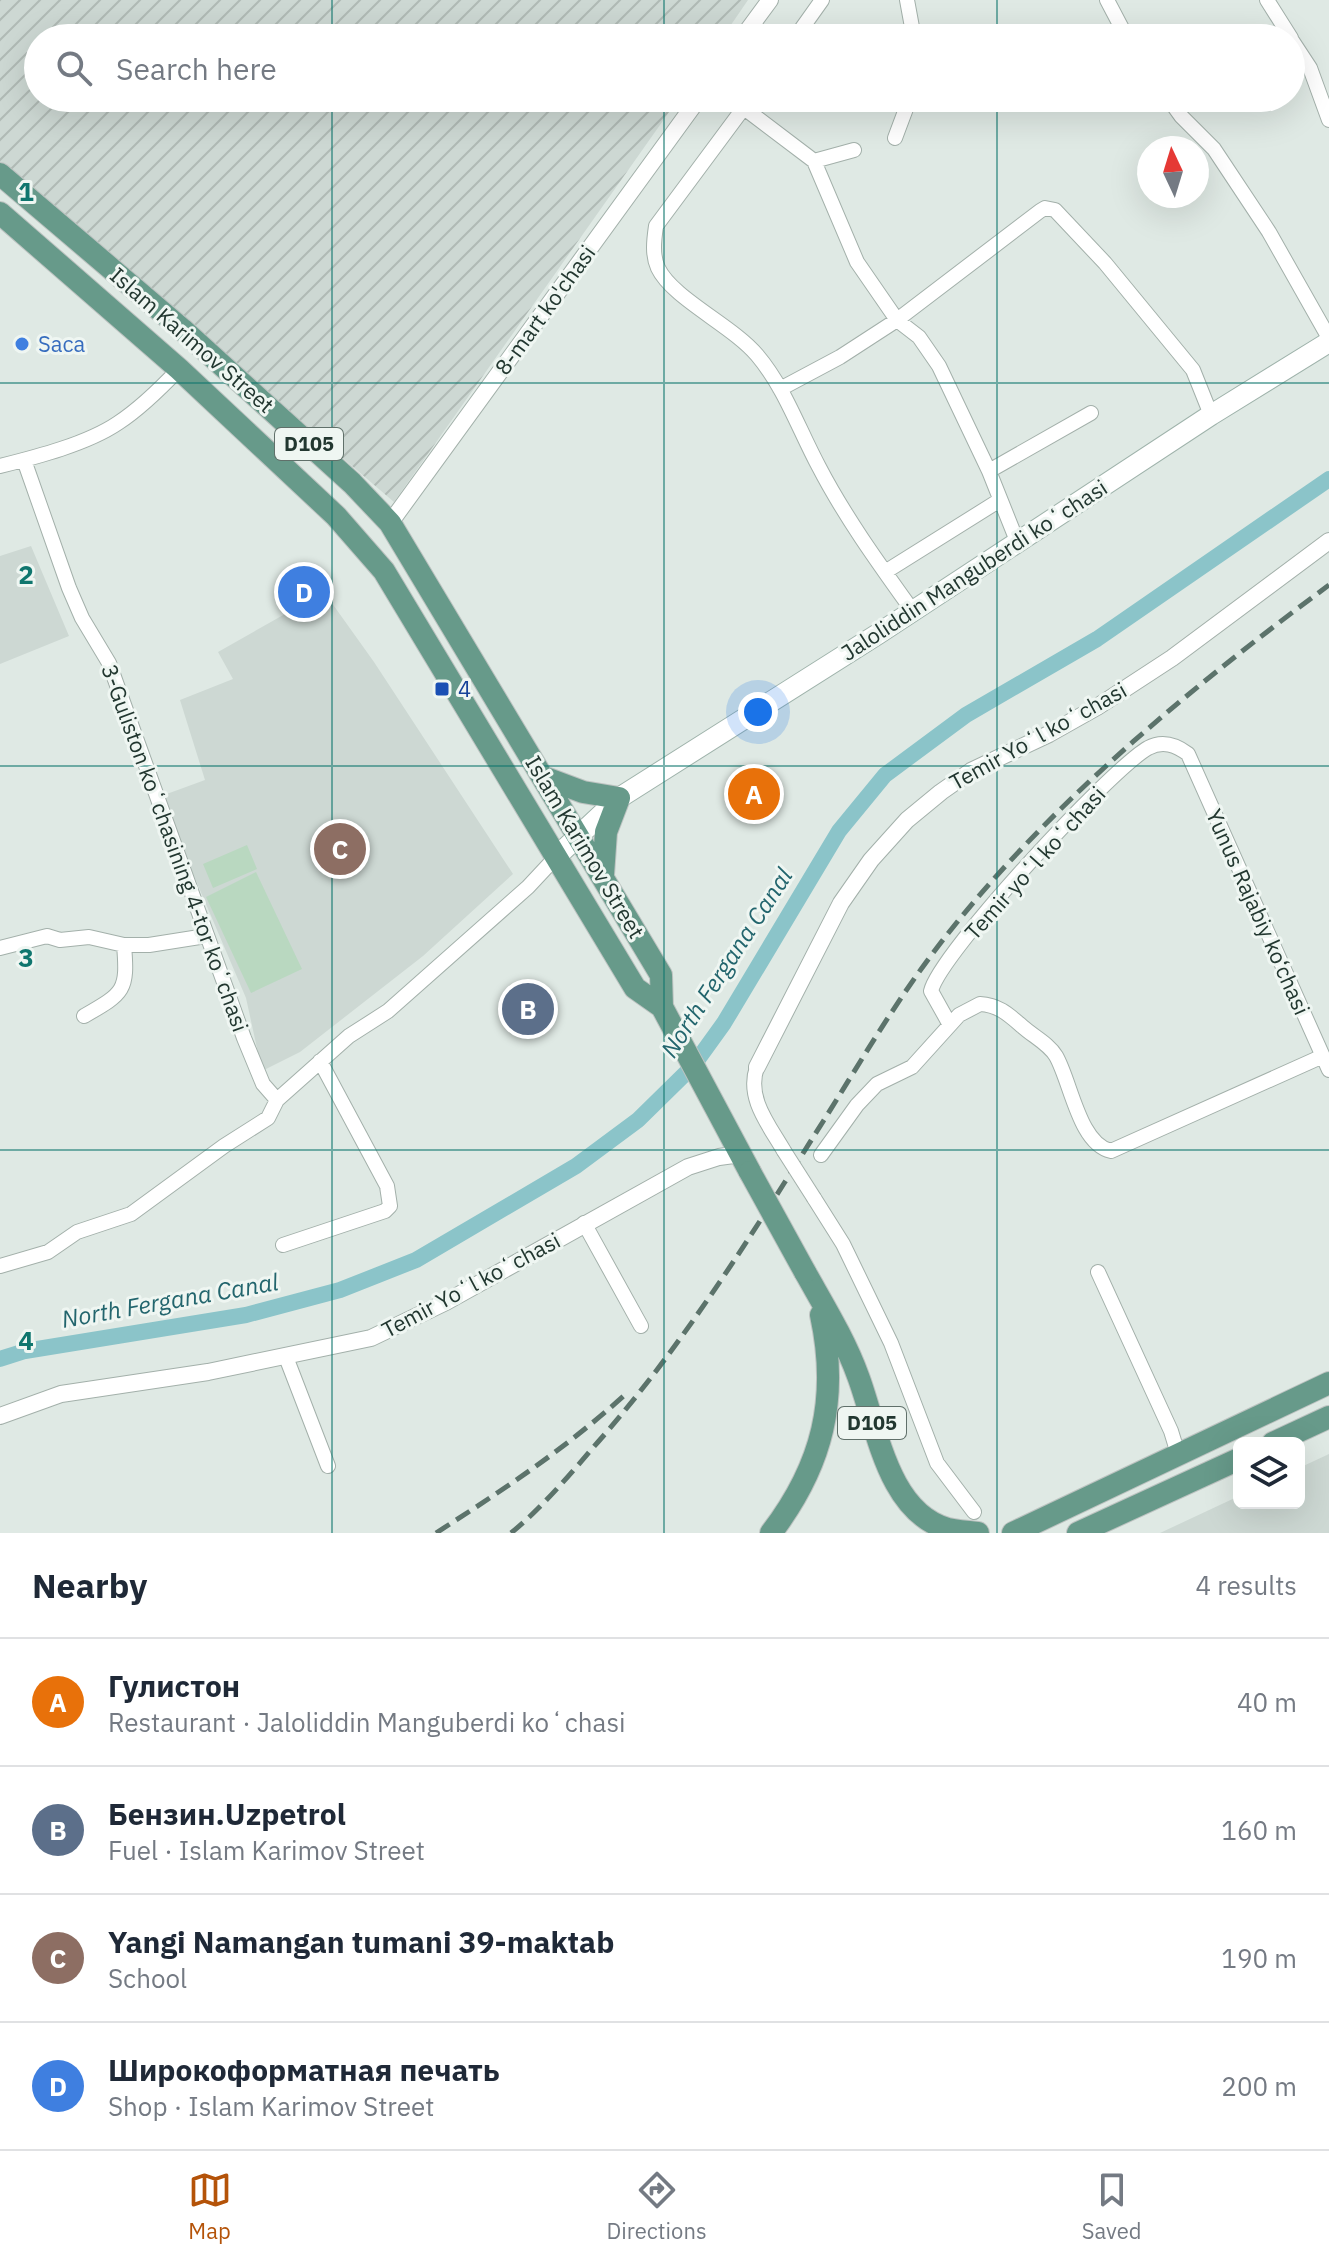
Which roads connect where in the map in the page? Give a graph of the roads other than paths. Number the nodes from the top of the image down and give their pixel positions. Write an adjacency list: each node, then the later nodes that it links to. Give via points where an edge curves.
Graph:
1 (770, 0): 6 (street)
2 (822, 0): 7 (street)
3 (907, 0): 8 (street)
4 (1107, 0): 9 (street)
5 (1267, 0): 10 (street)
6 (752, 24)
7 (805, 24)
8 (911, 24)
9 (1120, 24)
10 (1282, 24)
11 (1305, 60): 17 (street)
12 (689, 112): 33 (street, 8-mart ko'chasi)
13 (741, 112): 26 (street, via 656,226 653,246 666,283 756,354)
14 (758, 112): 20 (street)
15 (905, 112): 18 (street)
16 (1178, 112): 24 (street, via 1214,149 1269,232)
17 (1329, 120)
18 (895, 138)
19 (854, 150): 20 (street)
20 (814, 161): 23 (street, via 857,262)
21 (0, 174): 33 (main road, Islam Karimov Street / D105, via 182,329)
22 (0, 213): 25 (main road, Islam Karimov Street / D105)
23 (897, 320): 26 (street); 28 (street, via 1050,208 1105,263 1193,370); 31 (street, via 919,337 939,366)
24 (1329, 340): 28 (main road, Jaloliddin Manguberdi koʻchasi)
25 (179, 369): 29 (street, via 115,425); 42 (main road, Islam Karimov Street / D105, via 344,522 384,571)
26 (780, 389): 36 (street, via 820,470)
27 (1091, 413): 31 (street)
28 (1211, 415): 34 (main road, Jaloliddin Manguberdi koʻchasi)
29 (24, 460): 30 (street); 44 (street, 3-Guliston koʻchasining 4-tor koʻchasi, via 69,588 114,677)
30 (0, 466)
31 (989, 471): 32 (street)
32 (1000, 500): 34 (street); 36 (street)
33 (390, 523): 39 (main road, Islam Karimov Street / D105)
34 (1017, 541): 37 (main road, Jaloliddin Manguberdi koʻchasi)
35 (1329, 541): 52 (street, Temir Yoʻl koʻchasi, via 1172,658 1049,734 971,771 907,820 841,903)
36 (885, 572): 37 (street)
37 (912, 610): 40 (main road, Jaloliddin Manguberdi koʻchasi)
38 (1188, 754): 49 (street, Temir yoʻl koʻchasi, via 1169,744 1149,747 1056,834 1009,887 932,985 933,998); 50 (street, Yunus Rajabiy ko‘chasi)
39 (543, 777): 40 (main road); 41 (main road, Islam Karimov Street / D105)
40 (619, 798): 41 (main road, Jaloliddin Manguberdi koʻchasi); 43 (main road, via 606,832)
41 (579, 836): 42 (main road, Jaloliddin Manguberdi koʻchasi); 43 (main road, Islam Karimov Street / D105)
42 (556, 857): 47 (main road, Islam Karimov Street / D105, via 635,988); 51 (street, via 388,1011)
43 (603, 875): 47 (main road, Islam Karimov Street / D105, via 661,975)
44 (206, 936): 45 (street); 54 (street, 3-Guliston koʻchasining 4-tor koʻchasi, via 263,1084)
45 (124, 945): 46 (street, via 47,936); 48 (street, via 122,989)
46 (0, 948)
47 (662, 1007): 56 (main road, Islam Karimov Street / D105)
48 (84, 1016)
49 (950, 1025): 50 (street, via 980,1004 1005,1011 1055,1055 1094,1143 1111,1151); 55 (street, via 912,1067 877,1084)
50 (1323, 1056): 53 (street, Yunus Rajabiy ko‘chasi)
51 (320, 1061): 54 (street); 58 (street, via 387,1186 390,1206)
52 (757, 1067): 71 (street, bridge, via 754,1095 843,1244 891,1343 937,1463)
53 (1329, 1070)
54 (277, 1100): 59 (street, via 268,1118 131,1214 77,1232 48,1252)
55 (821, 1155)
56 (746, 1163): 57 (street, Temir Yoʻl koʻchasi, via 719,1157 688,1167); 60 (main road, Islam Karimov Street / D105, bridge)
57 (584, 1223): 62 (street); 63 (street, Temir Yoʻl koʻchasi, via 371,1338)
58 (283, 1245)
59 (0, 1266)
60 (805, 1272): 71 (main road, D105, via 858,1377 902,1494 946,1528); 72 (main road, D105, via 825,1333 828,1405 810,1468)
61 (1098, 1272): 68 (street)
62 (641, 1326)
63 (286, 1357): 65 (street, Temir Yoʻl koʻchasi, via 61,1394); 70 (street)
64 (1329, 1383): 68 (main road)
65 (0, 1416)
66 (1329, 1417): 67 (main road)
67 (1286, 1437)
68 (1178, 1454): 73 (main road)
69 (1233, 1462): 74 (main road)
70 (328, 1466)
71 (976, 1523)
72 (771, 1533)
73 (1013, 1533)
74 (1078, 1533)

